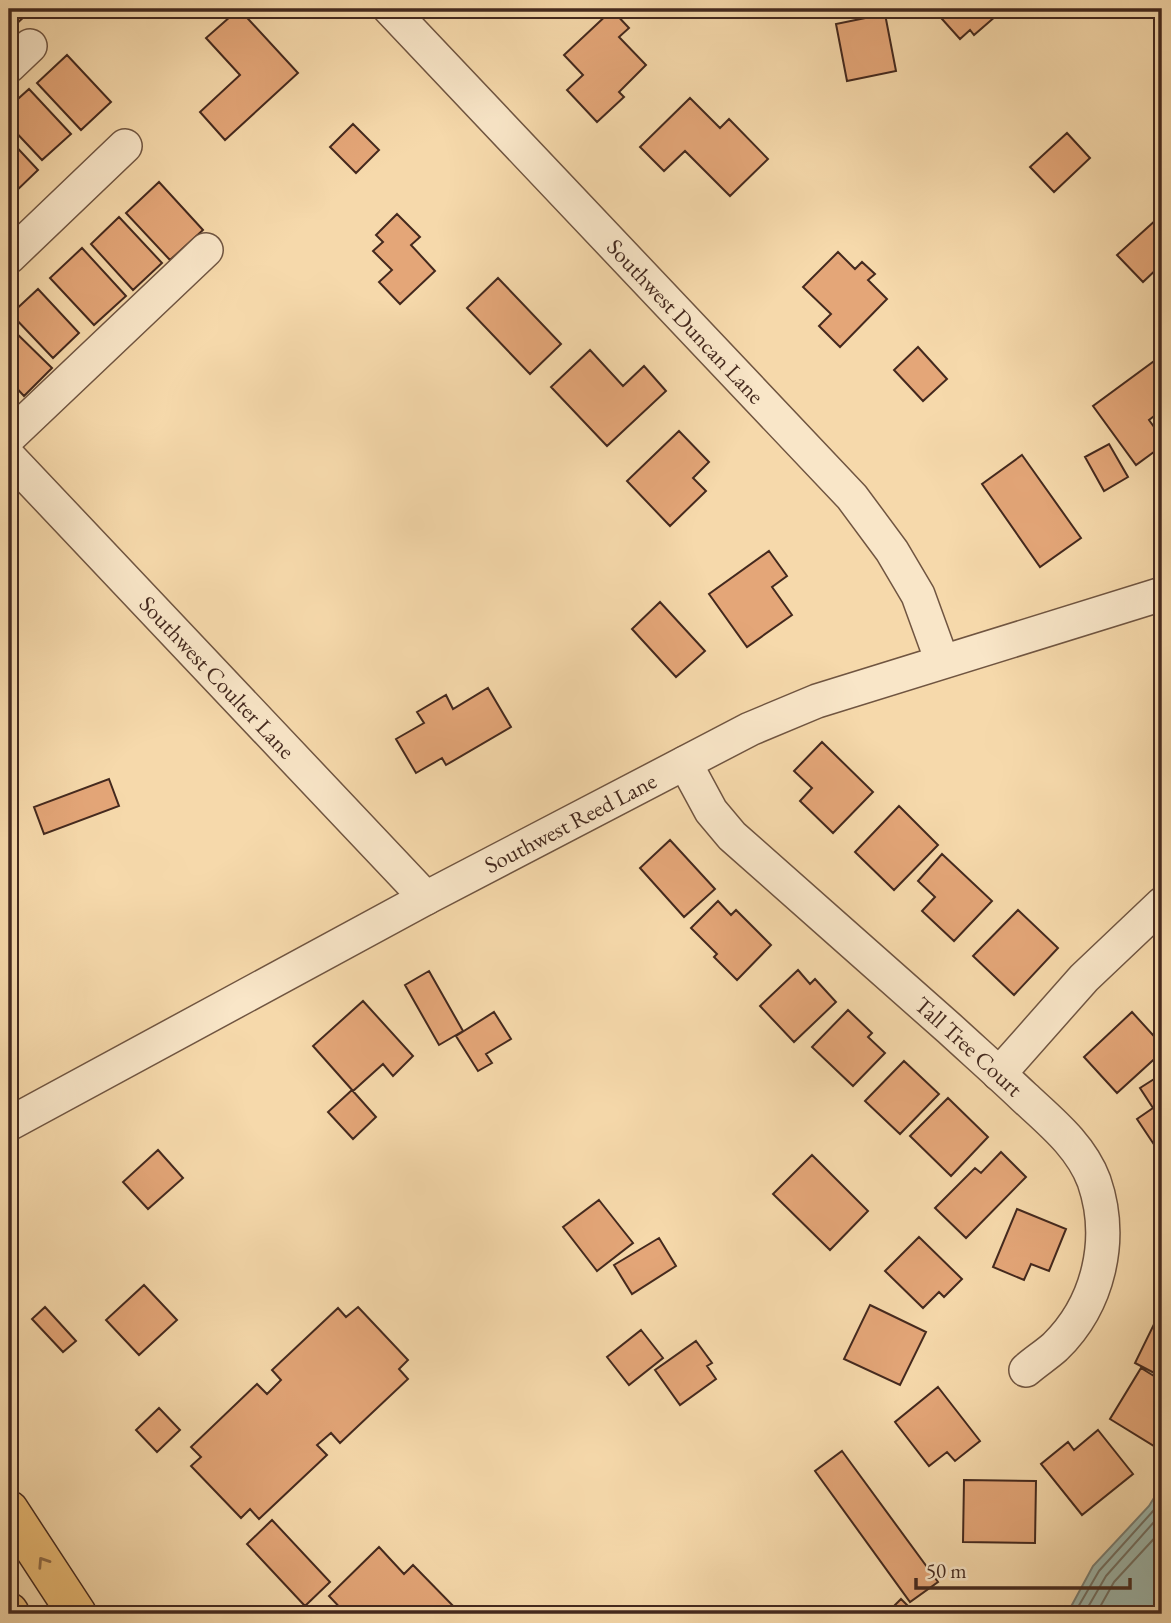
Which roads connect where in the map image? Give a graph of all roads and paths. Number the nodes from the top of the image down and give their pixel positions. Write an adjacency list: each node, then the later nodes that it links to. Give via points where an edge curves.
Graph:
1 (390, 9): 8 (street, Southwest Duncan Lane, via 852,497 918,595)
2 (125, 146): 4 (street)
3 (206, 250): 5 (street)
4 (9, 257)
5 (9, 437)
6 (9, 457): 10 (street, Southwest Coulter Lane)
7 (1162, 594): 8 (street, Southwest Reed Lane)
8 (942, 661): 9 (street, Southwest Reed Lane, via 817,701)
9 (685, 763): 10 (street, Southwest Reed Lane); 12 (street, Tall Tree Court, via 711,811 732,836)
10 (426, 898): 13 (street, Southwest Reed Lane)
11 (1162, 904): 12 (street, via 1084,978)
12 (999, 1074): 14 (street, Tall Tree Court, via 1066,1136 1094,1180 1102,1210 1103,1249 1095,1287 1055,1347)
13 (9, 1124)
14 (1026, 1370)
15 (9, 1510): 16 (highway, one-way to 15)
16 (77, 1614)

